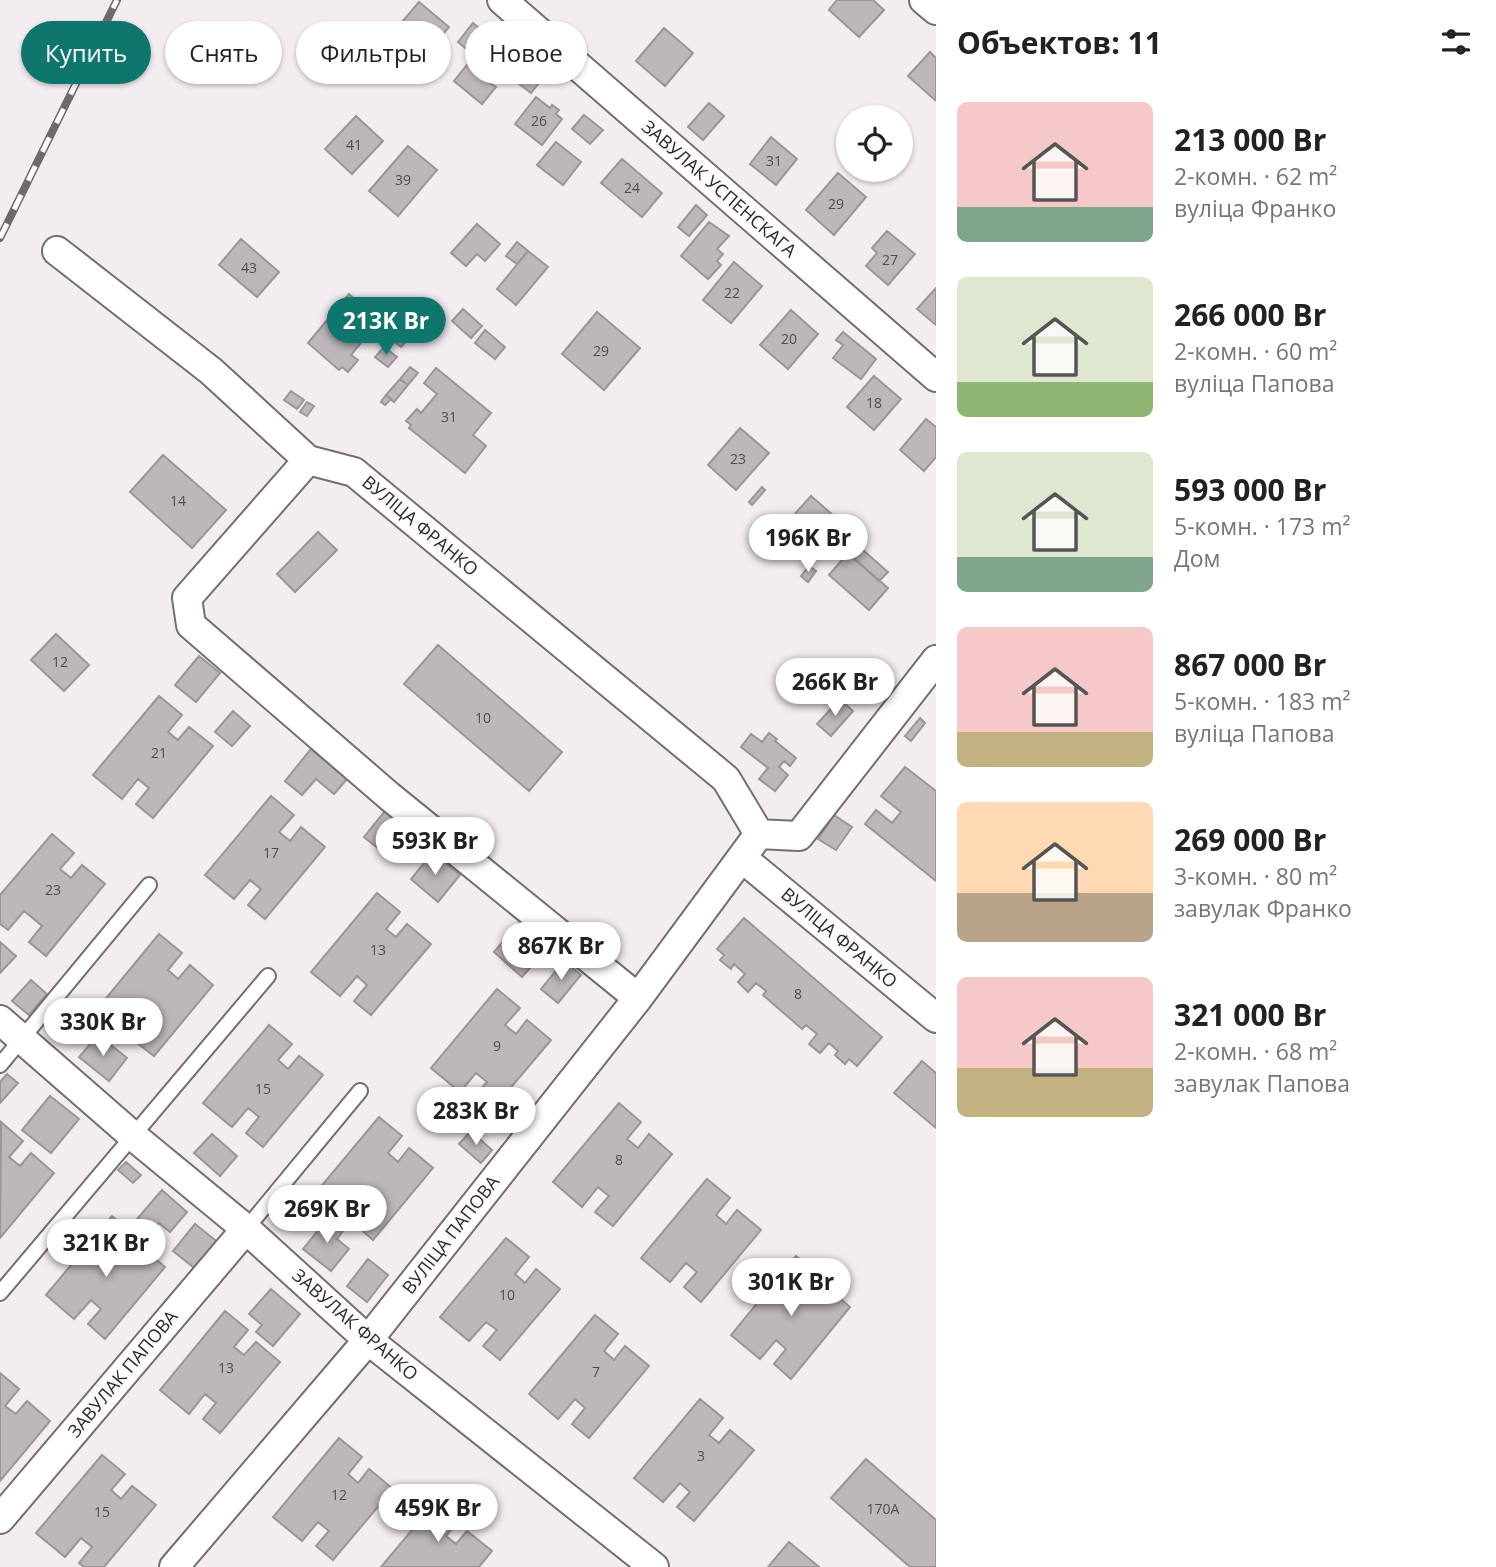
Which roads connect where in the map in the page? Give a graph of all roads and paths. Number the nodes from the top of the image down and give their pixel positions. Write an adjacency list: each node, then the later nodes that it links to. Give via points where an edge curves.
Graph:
1 (502, 0): 5 (street, ЗАВУЛАК УСПЕНСКАГА)
2 (924, 0): 3 (street)
3 (936, 10)
4 (57, 251): 6 (street, ВУЛІЦА ФРАНКО, via 211,371)
5 (936, 377)
6 (308, 460): 8 (street, ВУЛІЦА ФРАНКО, via 354,471 726,779); 12 (street, via 187,597 191,625 389,796)
7 (936, 660): 8 (street, via 799,836)
8 (759, 834): 9 (street, ВУЛІЦА ПАПОВА)
9 (741, 858): 12 (street, ВУЛІЦА ПАПОВА); 13 (street, ВУЛІЦА ФРАНКО)
10 (149, 885): 15 (lane)
11 (268, 976): 18 (lane)
12 (638, 998): 21 (street, ВУЛІЦА ПАПОВА)
13 (936, 1018)
14 (0, 1020): 15 (street, ЗАВУЛАК ФРАНКО)
15 (23, 1039): 16 (lane); 18 (street, ЗАВУЛАК ФРАНКО)
16 (0, 1065)
17 (360, 1091): 19 (lane)
18 (133, 1136): 19 (street, ЗАВУЛАК ФРАНКО); 20 (lane)
19 (246, 1229): 21 (street, ЗАВУЛАК ФРАНКО); 22 (street, ЗАВУЛАК ПАПОВА)
20 (0, 1293)
21 (369, 1340): 23 (street, ВУЛІЦА ПАПОВА); 24 (street, ЗАВУЛАК ФРАНКО)
22 (0, 1519)
23 (174, 1567)
24 (654, 1567)

